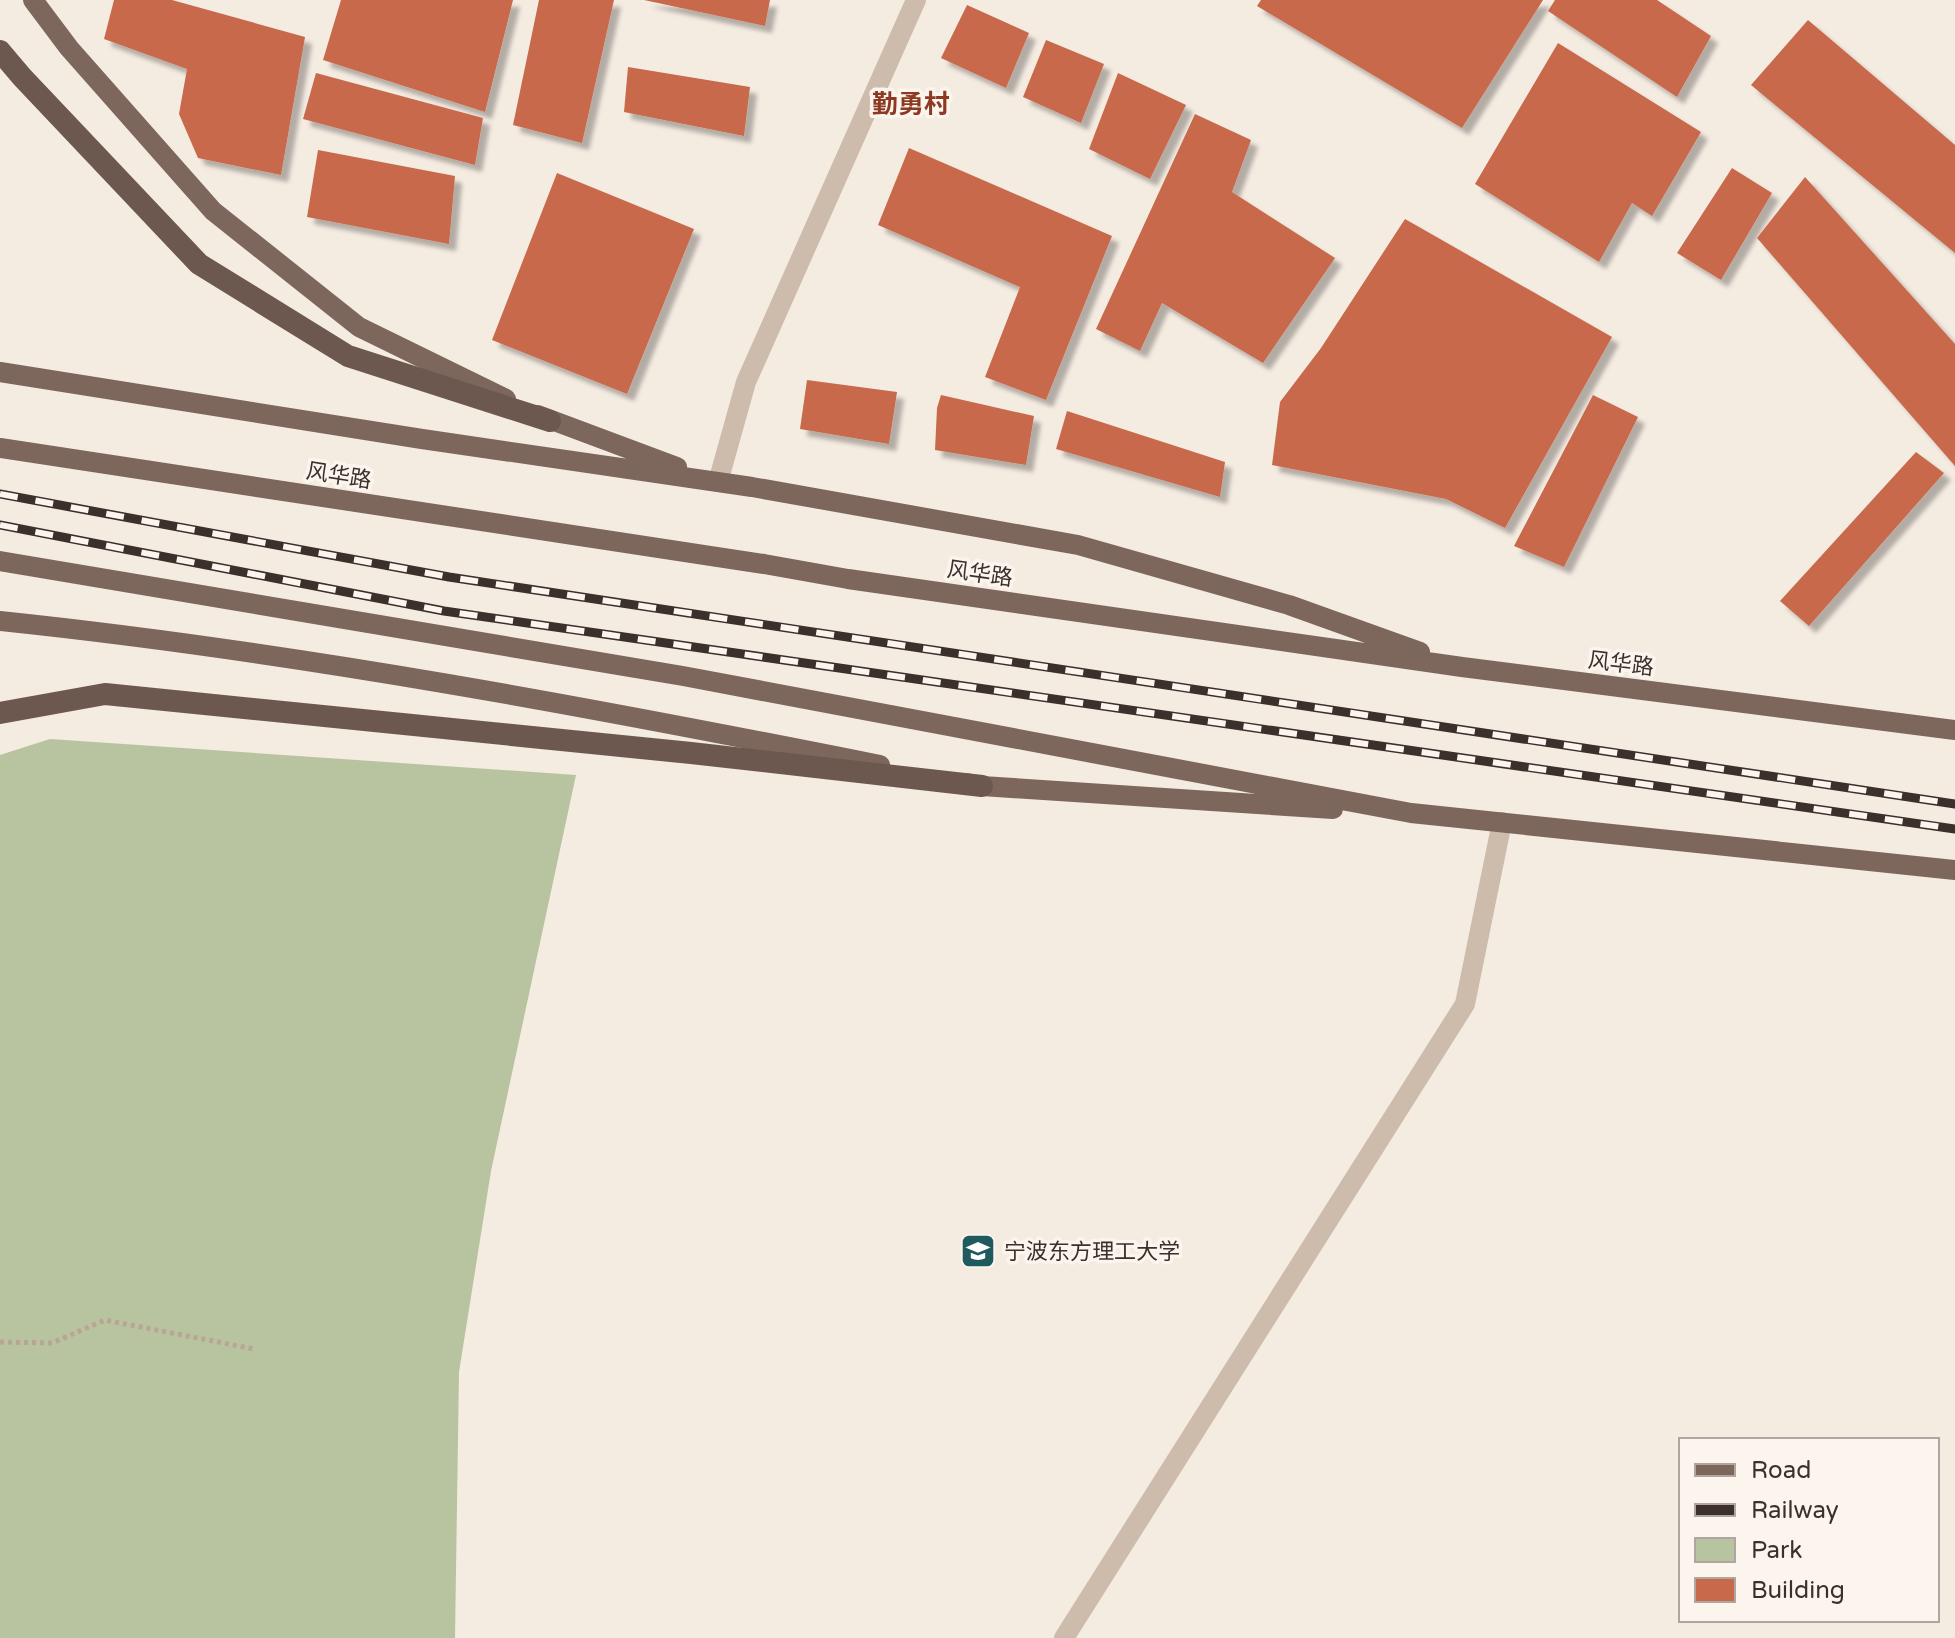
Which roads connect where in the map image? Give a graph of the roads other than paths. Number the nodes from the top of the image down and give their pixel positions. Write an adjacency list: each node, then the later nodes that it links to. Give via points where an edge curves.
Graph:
1 (33, 0): 5 (main road, via 213,211 359,327)
2 (916, 0): 7 (street, via 746,382)
3 (0, 51): 5 (highway, via 199,264 348,356)
4 (0, 372): 7 (main road)
5 (550, 421): 7 (main road)
6 (0, 448): 10 (main road, 风华路)
7 (718, 482): 10 (main road, via 1078,545 1289,605)
8 (0, 561): 14 (main road, via 683,676)
9 (0, 621): 13 (main road, via 132,635 405,677)
10 (1462, 667): 12 (main road, 风华路)
11 (0, 713): 13 (highway, via 105,694)
12 (1955, 730)
13 (982, 786): 14 (main road)
14 (1411, 813): 15 (main road)
15 (1502, 822): 16 (main road); 17 (street, via 1465,1004)
16 (1955, 870)
17 (1064, 1638)

